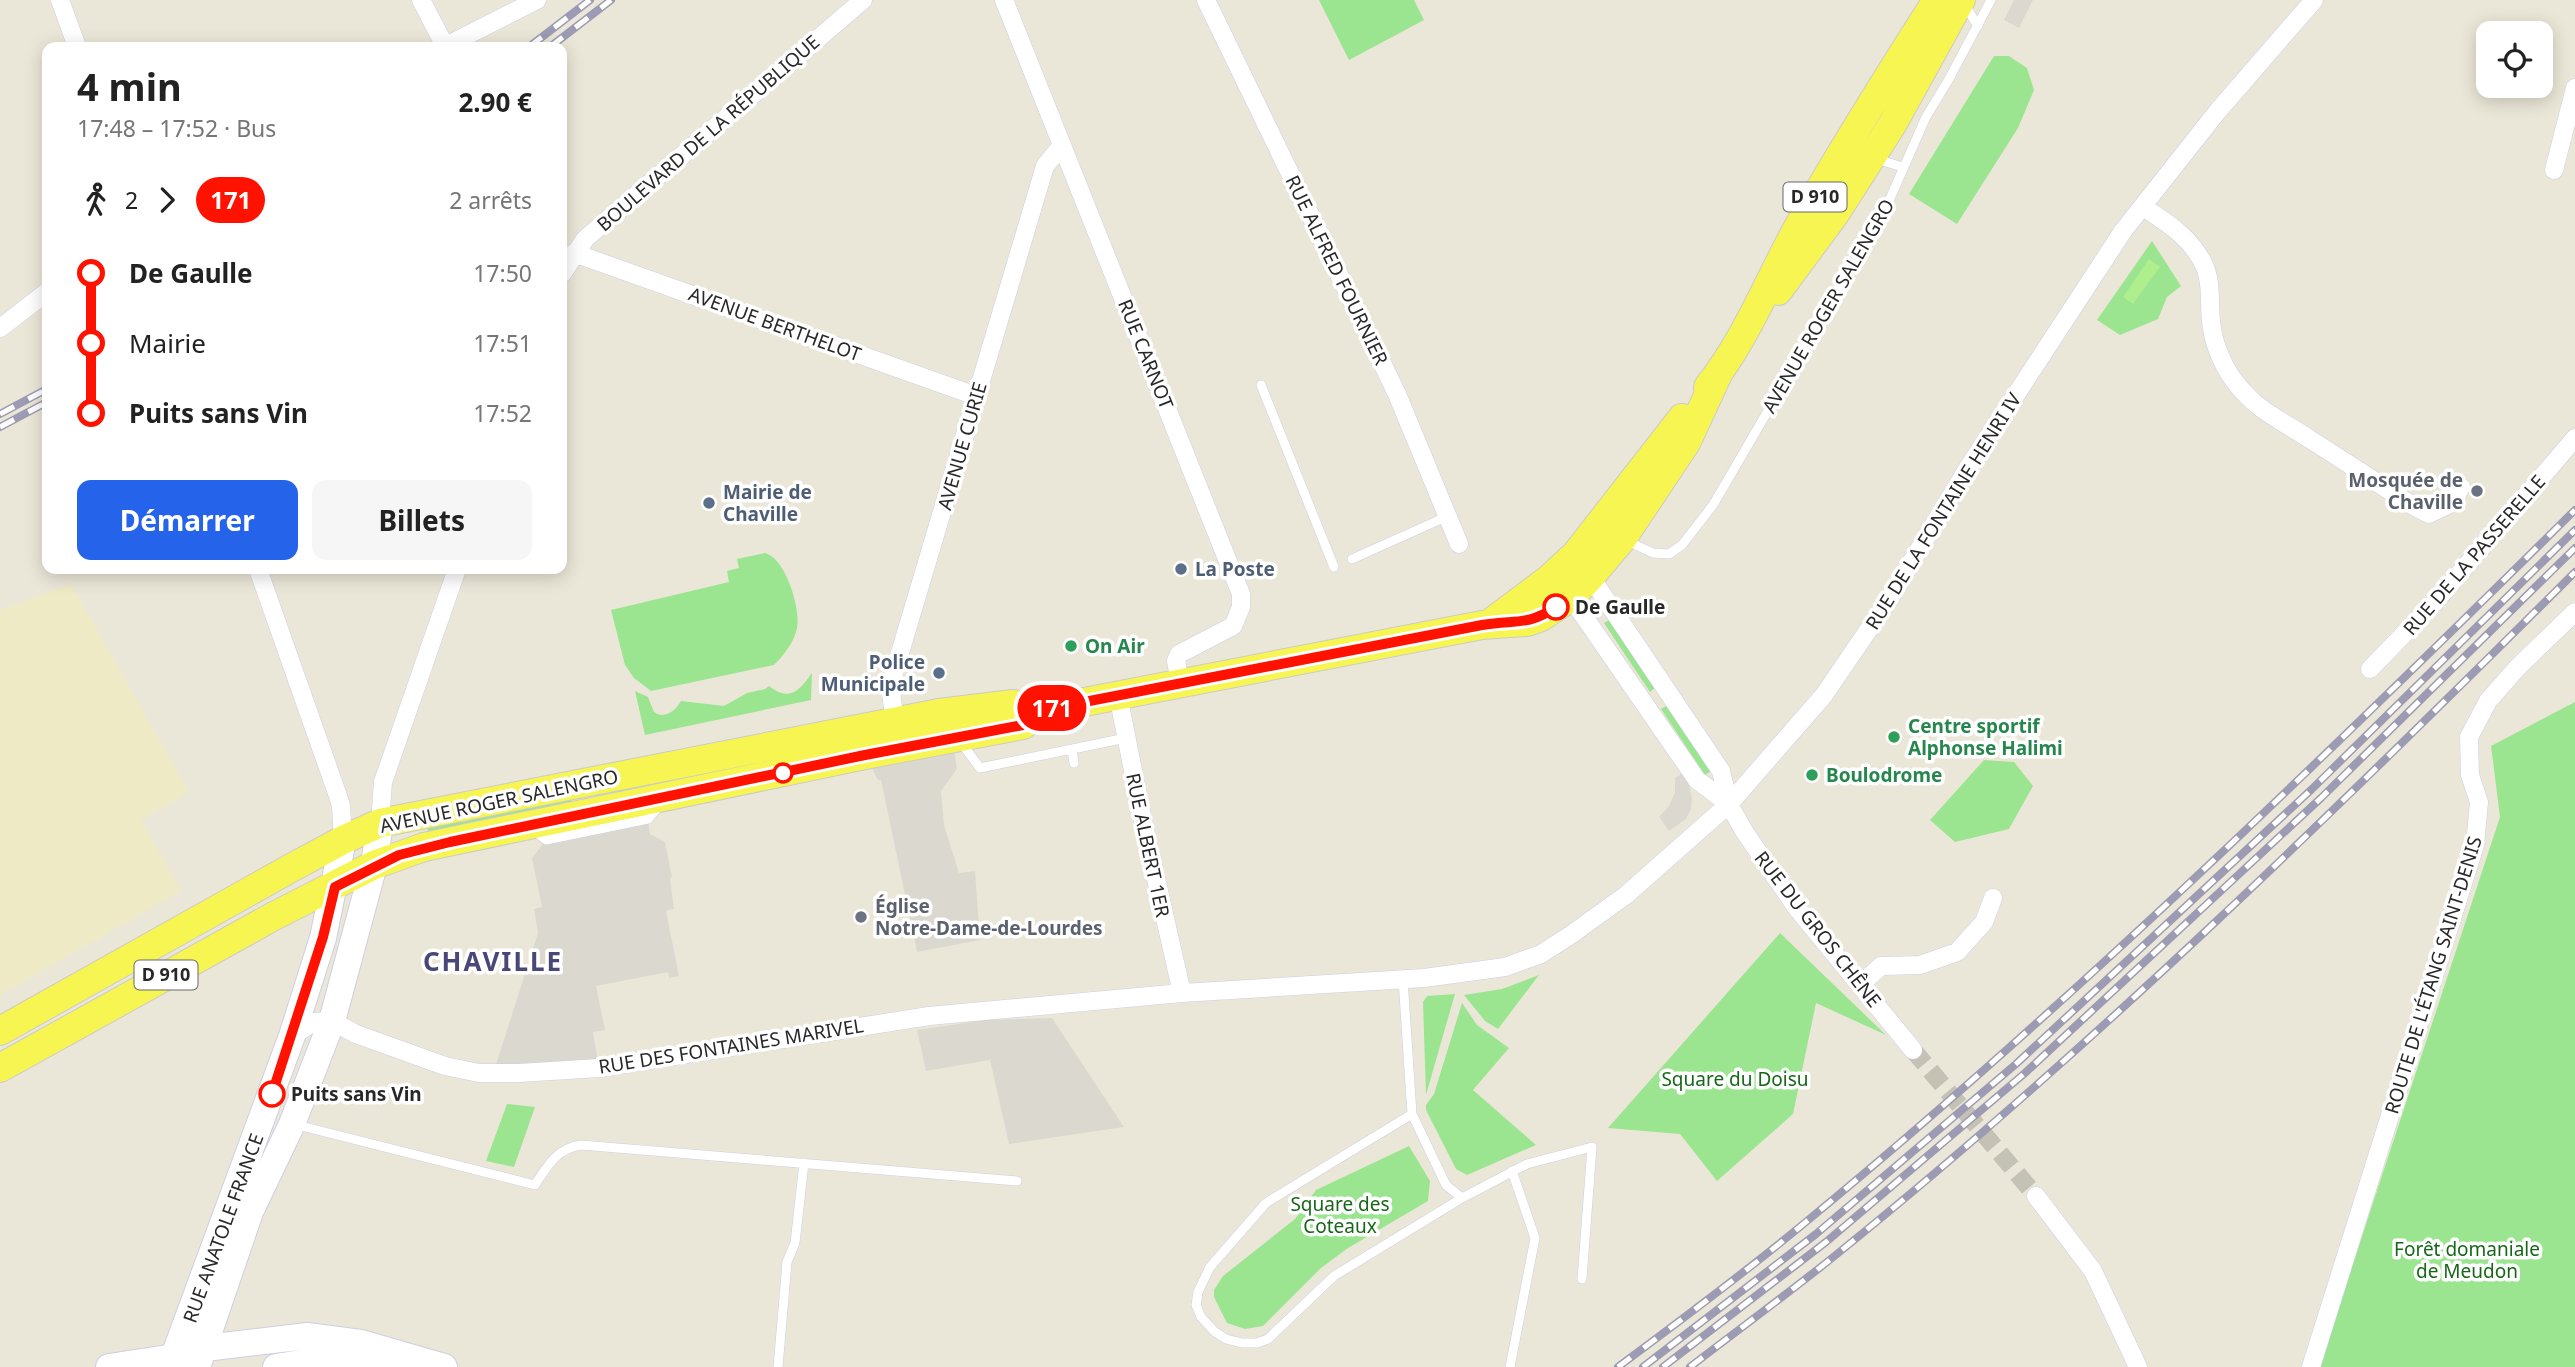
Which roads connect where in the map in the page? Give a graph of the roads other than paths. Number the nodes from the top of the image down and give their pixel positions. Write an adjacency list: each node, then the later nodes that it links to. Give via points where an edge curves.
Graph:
1 (60, 0): 12 (street)
2 (421, 0): 13 (street)
3 (537, 0): 14 (street)
4 (863, 0): 22 (street, BOULEVARD DE LA RÉPUBLIQUE)
5 (1004, 0): 17 (street, RUE CARNOT)
6 (1206, 0): 32 (street, RUE ALFRED FOURNIER, via 1397,394)
7 (1937, 0): 15 (main road, AVENUE ROGER SALENGRO / D 910)
8 (1961, 0): 11 (lane); 18 (main road, AVENUE ROGER SALENGRO / D 910, via 1892,125)
9 (1991, 0): 11 (lane, AVENUE ROGER SALENGRO)
10 (2314, 0): 21 (street, RUE DE LA FONTAINE HENRI IV)
11 (1978, 26): 19 (lane, AVENUE ROGER SALENGRO)
12 (75, 42)
13 (442, 42)
14 (454, 42)
15 (1884, 83): 18 (lane); 25 (main road, AVENUE ROGER SALENGRO / D 910, via 1778,263)
16 (2575, 88): 20 (street)
17 (1062, 145): 29 (street, AVENUE CURIE, via 1045,166); 43 (street, RUE CARNOT, via 1241,594 1233,626 1179,654)
18 (1863, 151): 19 (lane); 25 (main road, AVENUE ROGER SALENGRO / D 910, via 1793,274)
19 (1902, 167): 33 (lane, AVENUE ROGER SALENGRO, via 1885,210 1713,505 1682,545 1669,554 1653,553)
20 (2554, 170)
21 (2143, 206): 31 (street, via 2178,230 2205,266 2214,338 2230,375 2248,400 2429,514 2452,503); 52 (street, RUE DE LA FONTAINE HENRI IV, via 1824,695)
22 (574, 253): 23 (street, BOULEVARD DE LA RÉPUBLIQUE); 29 (street, AVENUE BERTHELOT)
23 (567, 265)
24 (42, 296): 26 (street)
25 (1751, 322): 27 (main road, AVENUE ROGER SALENGRO / D 910)
26 (0, 328)
27 (1718, 374): 33 (main road, AVENUE ROGER SALENGRO / D 910, via 1686,443); 36 (main road, AVENUE ROGER SALENGRO / D 910)
28 (1261, 386): 37 (lane)
29 (976, 396): 46 (street, AVENUE CURIE, via 892,682)
30 (2575, 438): 42 (street, RUE DE LA PASSERELLE, via 2435,602)
31 (2461, 487)
32 (1448, 516): 34 (street, RUE ALFRED FOURNIER); 35 (lane)
33 (1622, 538): 36 (main road, AVENUE ROGER SALENGRO / D 910)
34 (1459, 544)
35 (1352, 559)
36 (1583, 565): 40 (main road, AVENUE ROGER SALENGRO / D 910); 52 (street, via 1721,771)
37 (1334, 567)
38 (260, 574): 54 (street, via 338,796)
39 (455, 574): 53 (street, via 383,782)
40 (1563, 586): 43 (main road, AVENUE ROGER SALENGRO / D 910, via 1541,617 1527,622 1489,624); 52 (street, via 1697,780)
41 (2575, 612): 84 (street, ROUTE DE L'ÉTANG SAINT-DENIS, via 2488,701 2469,737 2470,775 2479,802 2475,845)
42 (2370, 669)
43 (1180, 682): 44 (main road, AVENUE ROGER SALENGRO / D 910)
44 (1118, 695): 45 (main road, AVENUE ROGER SALENGRO / D 910); 48 (street, RUE ALBERT 1ER)
45 (1043, 710): 46 (main road, AVENUE ROGER SALENGRO / D 910, via 1013,704); 47 (main road, AVENUE ROGER SALENGRO / D 910, via 1023,725)
46 (897, 721): 49 (street); 53 (main road, AVENUE ROGER SALENGRO / D 910)
47 (957, 737): 49 (main road, AVENUE ROGER SALENGRO / D 910); 50 (lane, via 980,768)
48 (1126, 738): 50 (lane); 60 (street, RUE ALBERT 1ER)
49 (923, 744): 55 (main road, AVENUE ROGER SALENGRO / D 910, via 424,848)
50 (1072, 750): 51 (lane)
51 (1074, 763)
52 (1729, 804): 58 (street, RUE DE LA FONTAINE HENRI IV, via 1626,895 1541,954 1505,967); 59 (street, RUE DU GROS CHÊNE, via 1796,907)
53 (380, 824): 54 (main road, AVENUE ROGER SALENGRO / D 910); 55 (main road, RUE ANATOLE FRANCE)
54 (343, 840): 56 (main road, RUE ANATOLE FRANCE); 62 (main road, AVENUE ROGER SALENGRO / D 910)
55 (374, 865): 56 (main road, AVENUE ROGER SALENGRO / D 910); 61 (main road, RUE ANATOLE FRANCE)
56 (335, 887): 63 (main road, RUE ANATOLE FRANCE); 65 (main road, AVENUE ROGER SALENGRO / D 910)
57 (1993, 898): 59 (street, via 1984,922 1957,952 1920,965 1881,967)
58 (1403, 979): 60 (street, RUE DES FONTAINES MARIVEL); 66 (lane)
59 (1860, 985): 64 (street, RUE DU GROS CHÊNE)
60 (1182, 993): 61 (street, RUE DES FONTAINES MARIVEL, via 929,1016 599,1068 493,1074 427,1061)
61 (332, 1021): 63 (street, via 314,1022); 67 (main road, RUE ANATOLE FRANCE)
62 (0, 1031)
63 (292, 1035): 76 (main road, RUE ANATOLE FRANCE)
64 (1913, 1050)
65 (0, 1068)
66 (1412, 1114): 72 (lane, via 1446,1185); 72 (lane, via 1266,1203 1203,1278 1196,1305 1201,1317 1226,1339 1250,1345 1268,1339 1334,1276)
67 (292, 1124): 68 (lane, via 535,1185 556,1154 581,1145); 76 (main road, RUE ANATOLE FRANCE)
68 (804, 1163): 70 (lane); 81 (lane, via 794,1243 787,1262)
69 (1512, 1171): 72 (lane); 73 (lane, via 1592,1147); 82 (lane, via 1535,1238)
70 (1017, 1181)
71 (2036, 1196): 83 (street, via 2093,1271)
72 (1462, 1199)
73 (1582, 1279)
74 (269, 1339): 75 (main road, via 307,1336 361,1343); 76 (main road); 78 (street)
75 (407, 1357): 79 (main road, via 365,1364 307,1362); 80 (main road)
76 (187, 1360): 77 (main road)
77 (109, 1367)
78 (270, 1367)
79 (276, 1367)
80 (444, 1367)
81 (778, 1367)
82 (1510, 1367)
83 (2138, 1367)
84 (2311, 1367)

